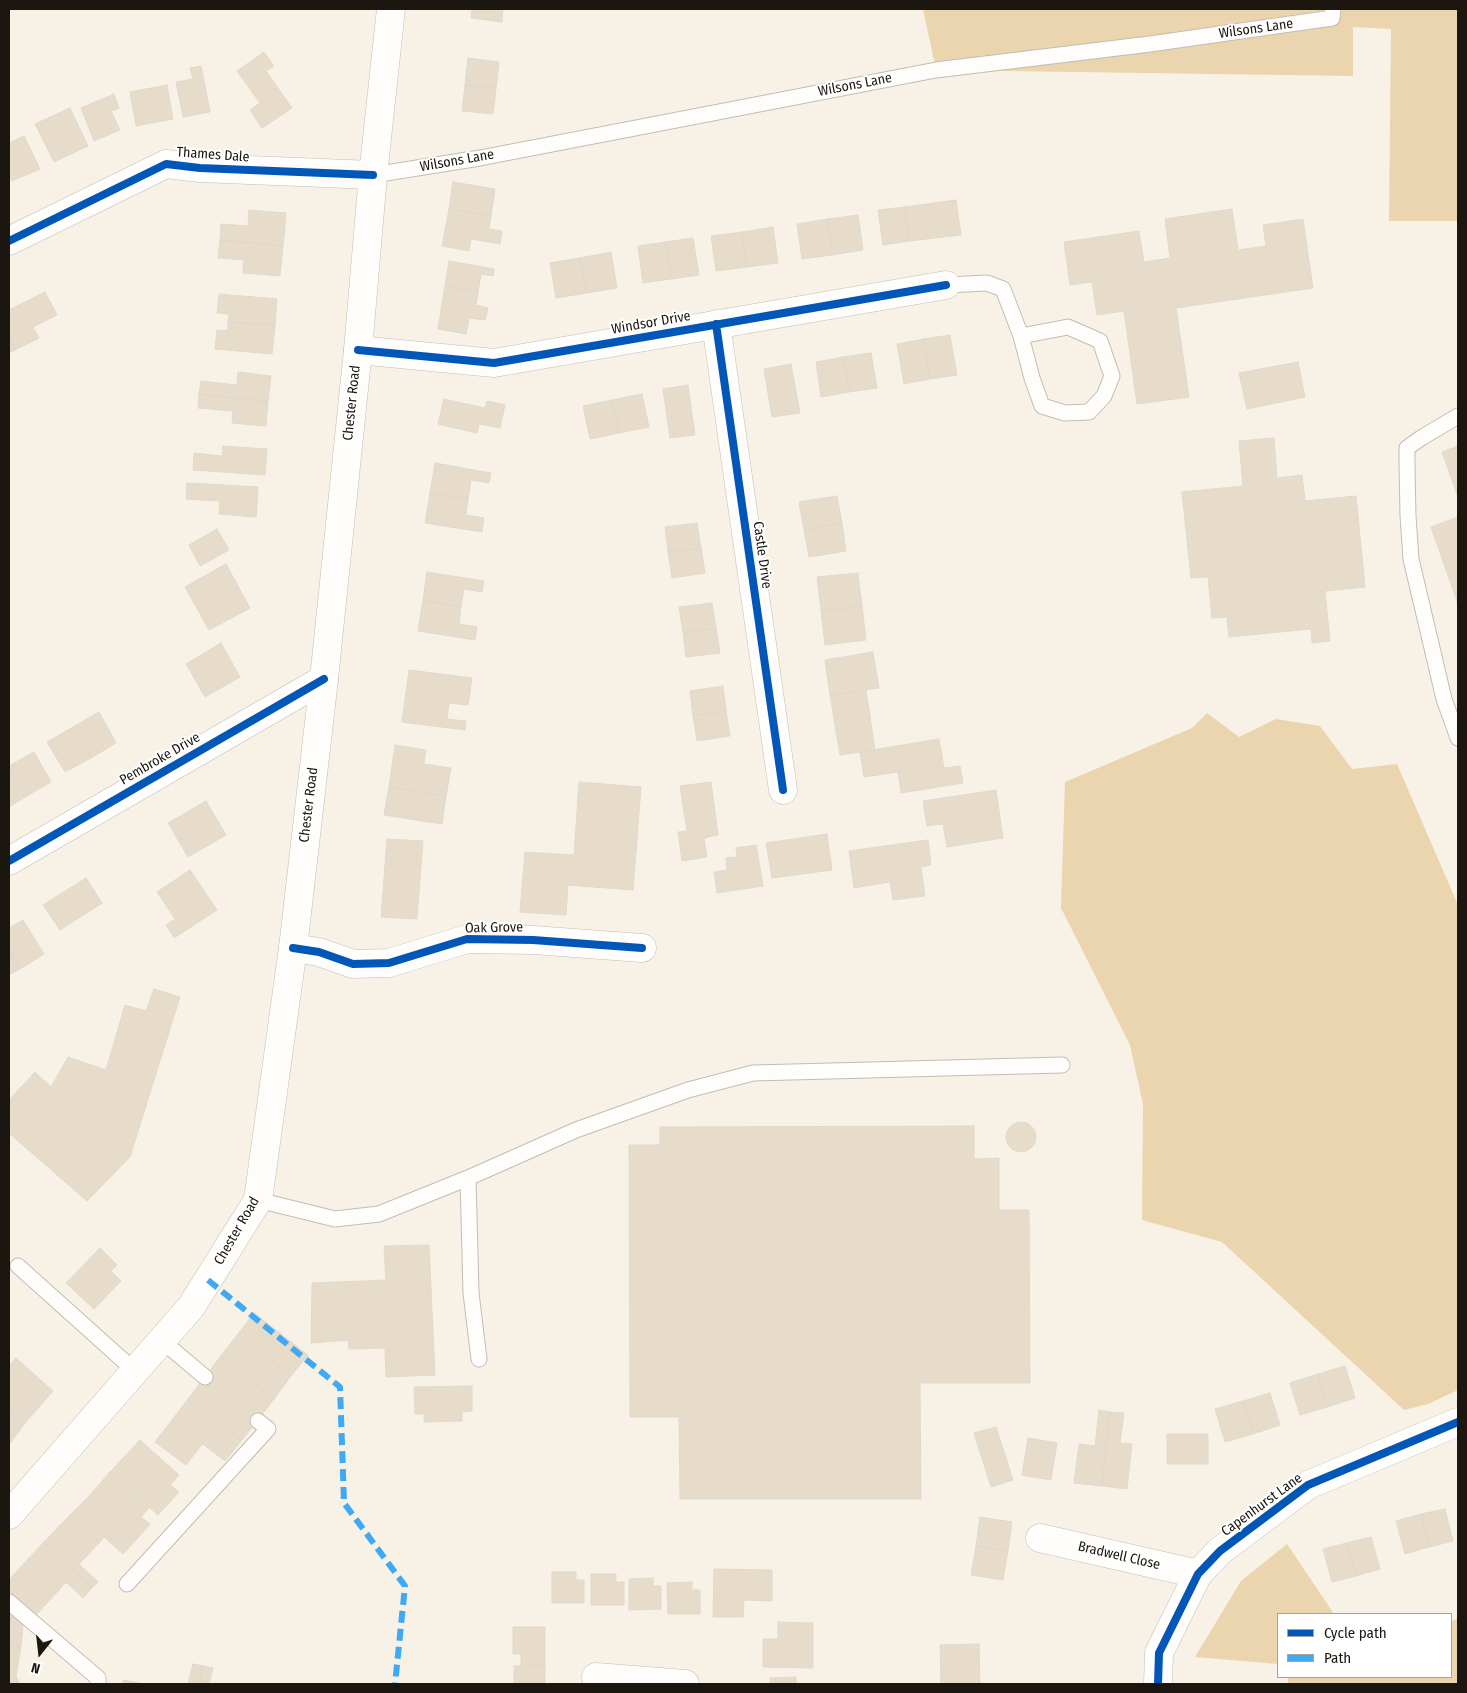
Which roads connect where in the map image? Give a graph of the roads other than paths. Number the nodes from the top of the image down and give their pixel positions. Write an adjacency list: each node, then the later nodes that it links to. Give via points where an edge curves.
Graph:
1 (391, 9): 3 (street, Chester Road)
2 (1333, 9): 3 (lane, Wilsons Lane, via 1332,18 936,70 480,158)
3 (373, 175): 4 (street, Thames Dale, via 166,164); 8 (street, Chester Road)
4 (9, 241)
5 (946, 285): 6 (street, Windsor Drive); 7 (lane, via 987,283 1003,289)
6 (716, 324): 8 (street, Windsor Drive, via 494,363); 12 (street, Castle Drive)
7 (1022, 336): 7 (lane, via 1068,327 1100,341 1112,376 1104,396 1089,412 1065,413 1042,406)
8 (358, 350): 10 (street, Chester Road)
9 (1458, 416): 11 (lane, via 1407,448 1407,464 1411,559 1444,699)
10 (324, 679): 13 (street, Pembroke Drive); 14 (street, Chester Road)
11 (1458, 738)
12 (783, 790)
13 (9, 861)
14 (293, 948): 15 (street, Oak Grove, via 319,952 353,964 389,963 467,939); 18 (street, Chester Road)
15 (642, 948)
16 (1062, 1065): 17 (lane, via 753,1073 688,1090 576,1130)
17 (468, 1178): 18 (lane, via 379,1214 335,1219); 21 (lane, via 471,1292)
18 (258, 1200): 20 (street, Chester Road, via 191,1307)
19 (18, 1266): 22 (lane)
20 (161, 1340): 22 (street, Chester Road); 23 (lane)
21 (479, 1359)
22 (135, 1371): 26 (street, Chester Road)
23 (205, 1377)
24 (258, 1421): 29 (lane, via 268,1429)
25 (1458, 1422): 28 (street, Capenhurst Lane, via 1308,1485 1220,1551)
26 (9, 1516)
27 (1040, 1538): 28 (street, Bradwell Close)
28 (1198, 1574): 34 (street, Capenhurst Lane, via 1159,1653)
29 (127, 1584)
30 (9, 1602): 32 (lane, via 98,1678)
31 (596, 1677): 33 (street)
32 (98, 1684)
33 (685, 1684)
34 (1158, 1684)

